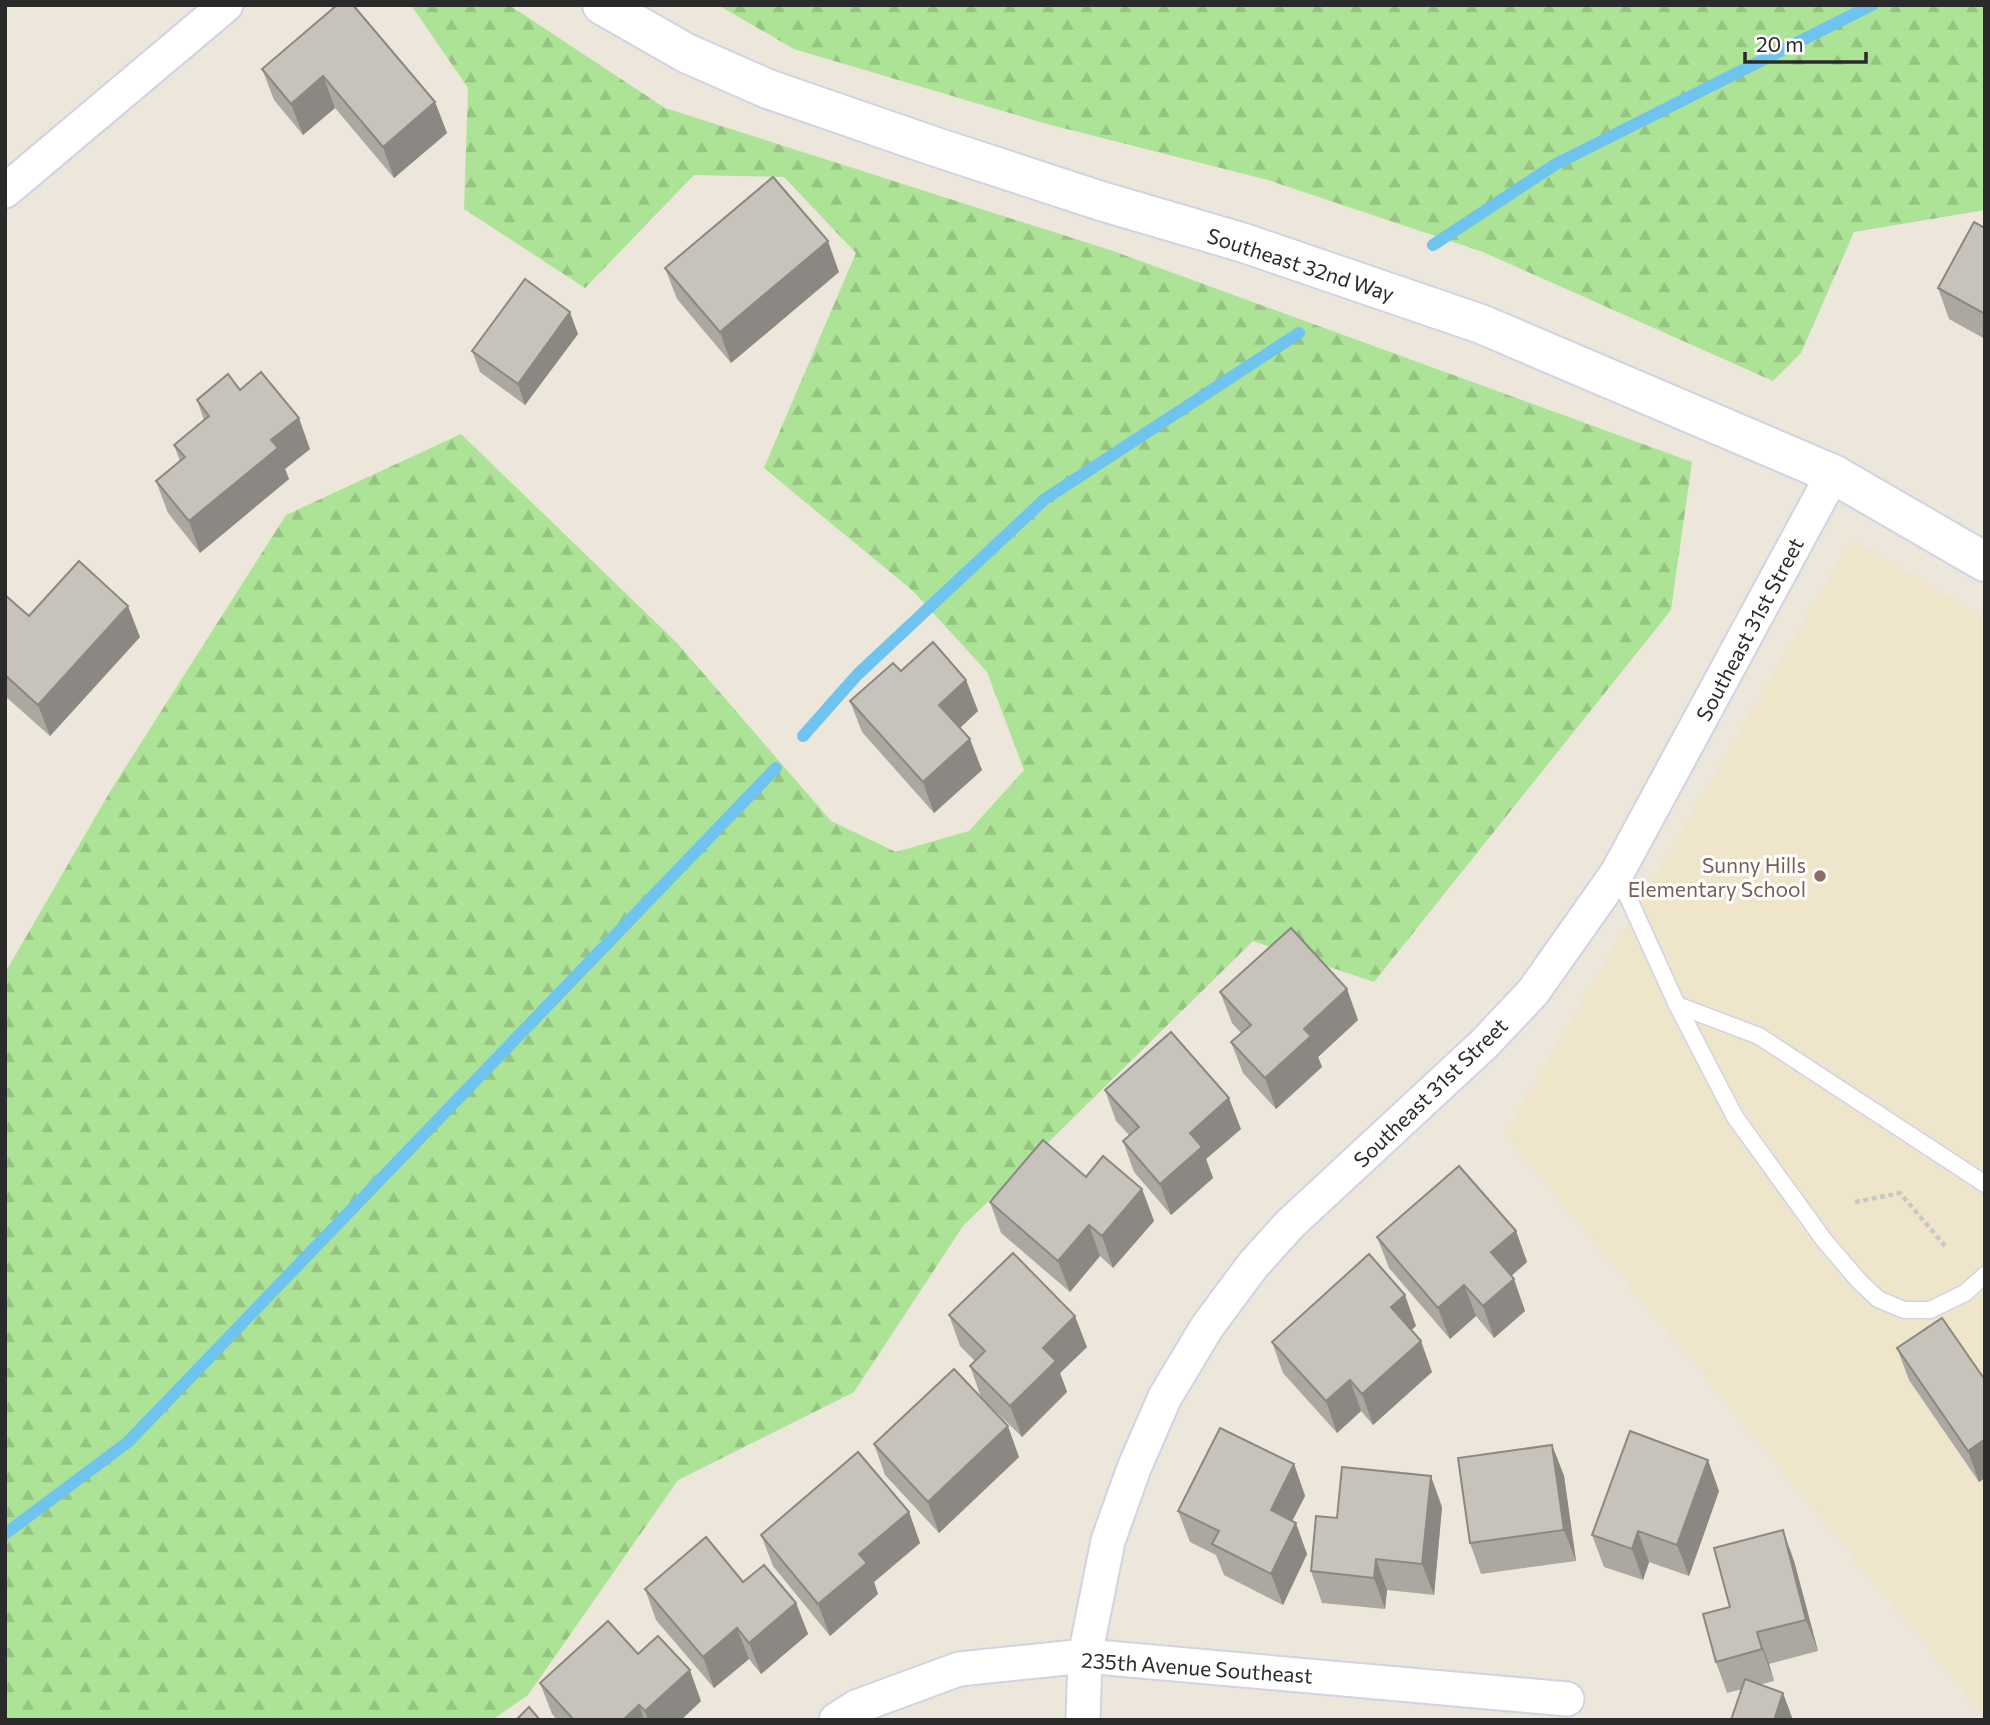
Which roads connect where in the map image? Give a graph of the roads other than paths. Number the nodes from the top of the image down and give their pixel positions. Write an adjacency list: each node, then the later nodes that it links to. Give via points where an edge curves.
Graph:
1 (226, 5): 3 (street)
2 (602, 5): 4 (street, Southeast 32nd Way, via 686,53 768,89 1481,324)
3 (5, 191)
4 (1833, 474): 5 (street, Southeast 32nd Way); 6 (street, Southeast 31st Street)
5 (1985, 562)
6 (1617, 873): 7 (lane); 10 (street, Southeast 31st Street, via 1534,992 1290,1224 1206,1327 1166,1397 1134,1468 1108,1541)
7 (1677, 1005): 8 (lane, via 1759,1036); 9 (lane, via 1735,1117 1824,1240 1878,1299 1904,1310 1930,1310 1965,1293)
8 (1985, 1184)
9 (1985, 1275)
10 (1085, 1656): 11 (street, 235th Avenue Southeast); 12 (street, 235th Avenue Southeast, via 959,1669 867,1702); 13 (street, Southeast 31st Street)
11 (1567, 1699)
12 (836, 1720)
13 (1083, 1720)

